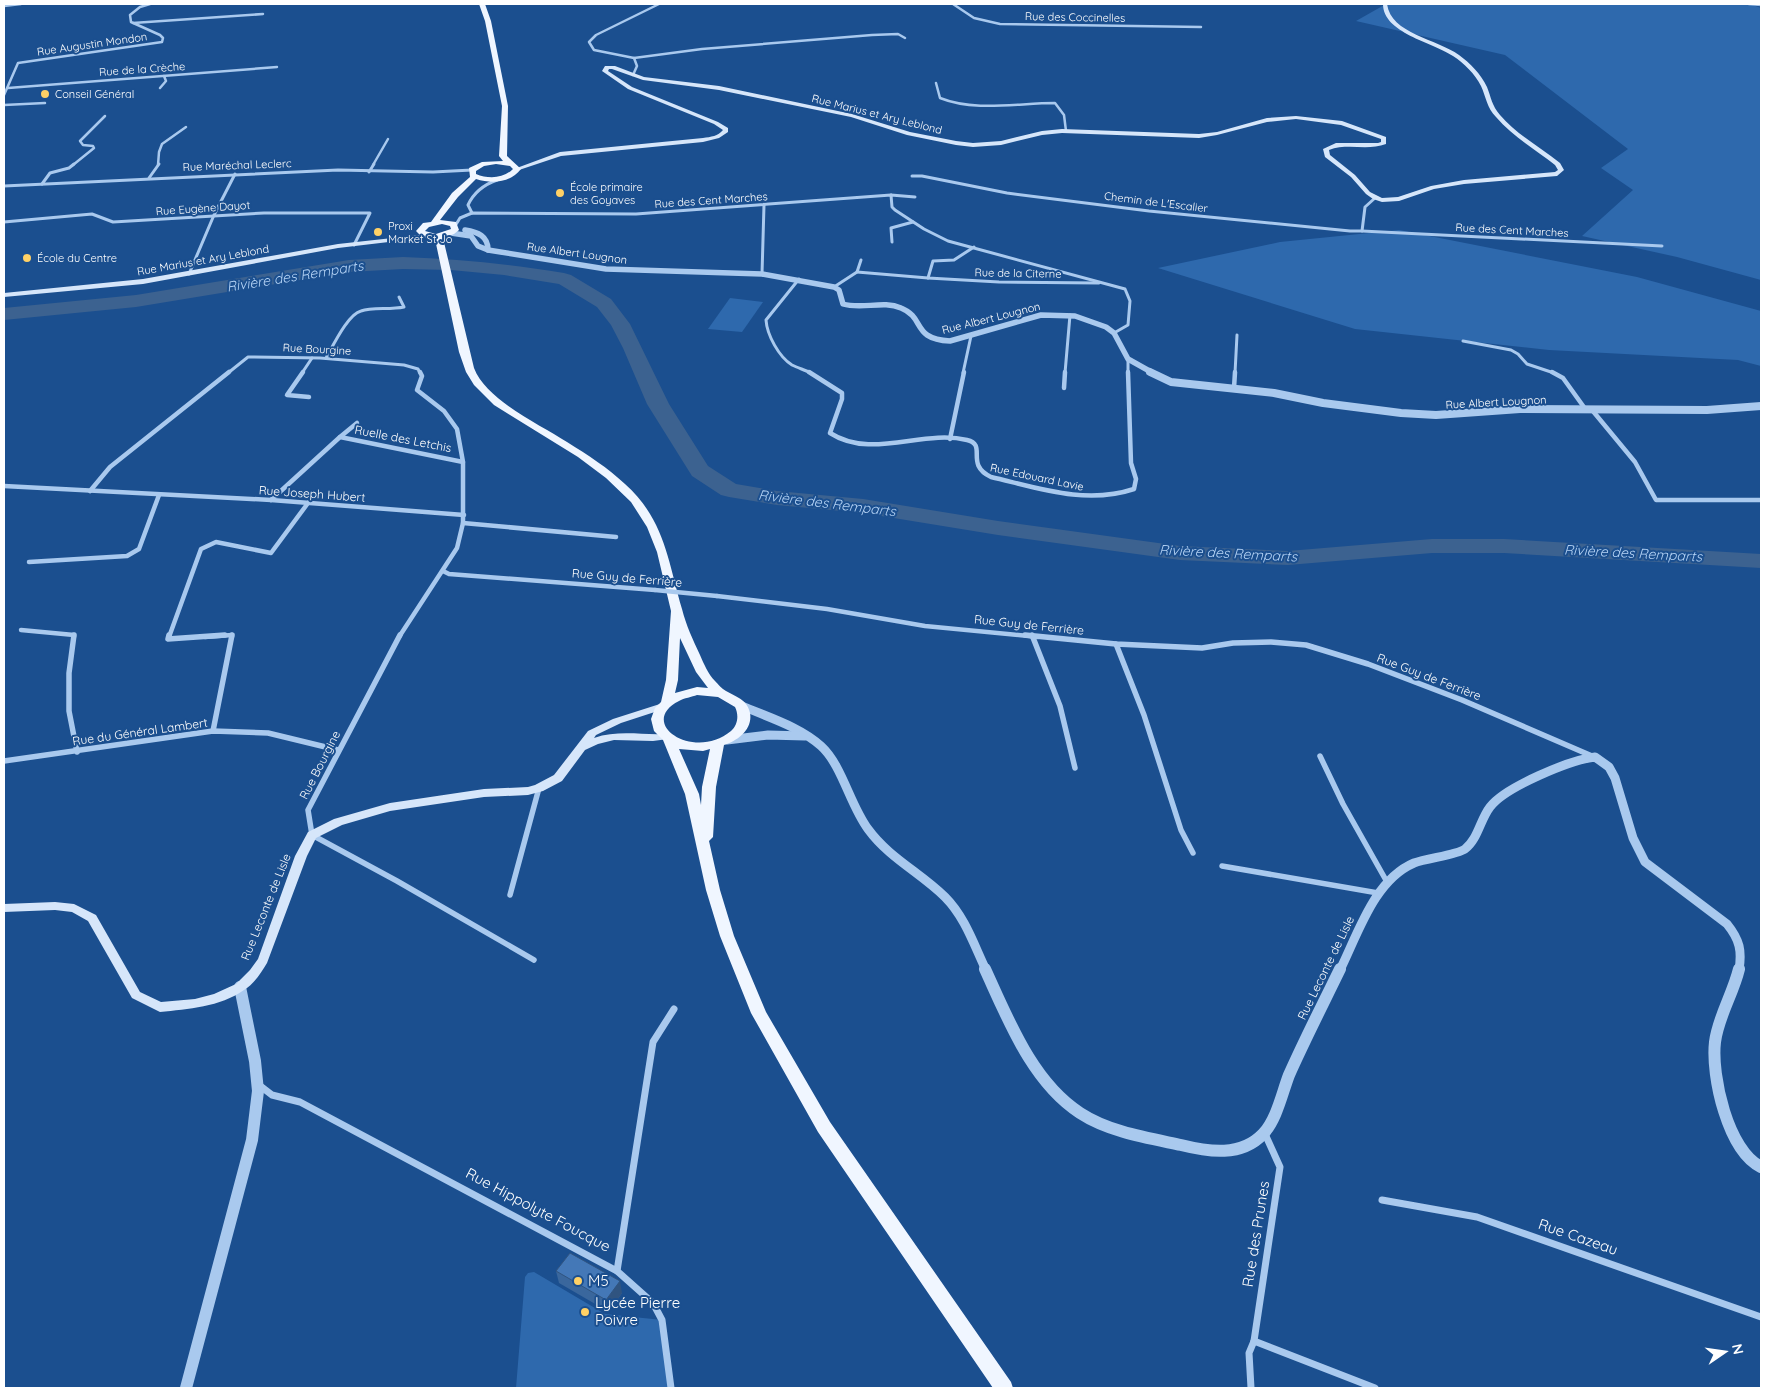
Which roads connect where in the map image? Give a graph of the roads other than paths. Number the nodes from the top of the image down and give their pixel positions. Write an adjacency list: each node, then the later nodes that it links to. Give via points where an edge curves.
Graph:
1 (21, 4): 9 (street)
2 (150, 4): 11 (street, Rue Augustin Mondon, via 134,10 130,15)
3 (482, 4): 26 (main road, via 505,106)
4 (659, 4): 14 (street, via 596,35 589,42 594,50)
5 (953, 4): 12 (street, Rue des Coccinelles, via 974,18 1000,24)
6 (1385, 4): 44 (main road, via 1383,10 1391,22 1451,52 1472,70 1483,85 1493,111 1558,164 1561,170 1557,174 1433,187 1393,200)
7 (1749, 4): 8 (street)
8 (1761, 5)
9 (4, 6)
10 (262, 14): 11 (street)
11 (132, 23): 19 (street, Rue Augustin Mondon, via 160,35 163,42 18,63)
12 (1201, 27)
13 (905, 38): 14 (street, via 898,34 872,35)
14 (634, 58): 16 (street, via 637,66)
15 (277, 67): 17 (street, Rue de la Crèche)
16 (633, 75): 27 (main road, Rue Marius et Ary Leblond, via 719,88 852,116 909,134 956,143 1001,143); 32 (main road, Rue Marius et Ary Leblond, via 616,68 605,69 630,88 716,123 726,129 725,132 712,139 568,153)
17 (164, 76): 19 (street, Rue de la Crèche); 20 (street, via 166,81)
18 (936, 83): 27 (street, via 940,98 948,101 971,104 1055,103 1062,110)
19 (8, 88): 21 (street, Rue Augustin Mondon)
20 (160, 88)
21 (4, 95)
22 (45, 103): 23 (street)
23 (4, 105)
24 (105, 116): 39 (street, via 80,141 94,148 69,168 50,173)
25 (186, 127): 37 (street, via 162,144 158,164)
26 (503, 130): 29 (main road); 32 (main road, via 503,156)
27 (1066, 131): 44 (main road, Rue Marius et Ary Leblond, via 1186,136 1213,135 1269,119 1305,118 1330,122 1384,138 1384,143 1379,145 1336,145 1326,150 1327,156 1354,176)
28 (388, 139): 33 (street)
29 (496, 146)
30 (489, 156): 31 (main road)
31 (482, 164): 32 (main road); 34 (main road)
32 (513, 165): 38 (main road, via 513,174)
33 (369, 172): 34 (street, Rue Maréchal Leclerc); 35 (street, Rue Maréchal Leclerc)
34 (473, 173): 38 (main road); 41 (main road)
35 (235, 174): 37 (street, Rue Maréchal Leclerc); 47 (street)
36 (912, 176): 55 (street, Chemin de L'Escalier, via 998,192 1149,211)
37 (150, 178): 39 (street, Rue Maréchal Leclerc)
38 (498, 178): 41 (main road); 46 (street, via 482,186 472,196 468,205)
39 (42, 184): 40 (street, Rue Maréchal Leclerc)
40 (4, 186)
41 (467, 186): 48 (main road, via 455,195)
42 (891, 196): 43 (street); 45 (street, Rue des Cent Marches); 51 (street, Rue de la Citerne, via 892,207)
43 (915, 197)
44 (1375, 198): 55 (street, via 1365,207)
45 (764, 205): 46 (street, Rue des Cent Marches, via 636,214); 66 (street)
46 (472, 213): 54 (street, via 460,218)
47 (214, 215): 49 (street, Rue Eugène Dayot, via 113,222 92,214); 59 (street, Rue Eugène Dayot, via 370,212); 65 (street)
48 (441, 215): 50 (main road); 52 (main road)
49 (4, 222)
50 (446, 222): 52 (main road); 54 (main road)
51 (913, 222): 58 (street, via 891,228); 61 (street, Rue de la Citerne, via 948,241)
52 (434, 223): 53 (main road)
53 (420, 229): 56 (main road, via 421,233); 57 (main road, Rue Marius et Ary Leblond)
54 (454, 229): 56 (main road); 62 (street, Rue Albert Lougnon, via 475,238 478,246); 62 (street, via 479,233 487,242)
55 (1362, 231): 60 (street, Rue des Cent Marches)
56 (433, 236): 57 (main road, Rue Marius et Ary Leblond); 101 (main road, via 440,248 464,352 477,383 492,398 603,472 635,500 664,552)
57 (405, 237): 59 (main road, Rue Marius et Ary Leblond)
58 (892, 242)
59 (354, 245): 65 (main road, Rue Marius et Ary Leblond)
60 (1662, 246)
61 (974, 247): 67 (street, Rue de la Citerne, via 954,260 933,261); 69 (street, Rue de la Citerne)
62 (488, 250): 66 (street, Rue Albert Lougnon, via 612,269)
63 (860, 260): 64 (street)
64 (857, 272): 67 (street, Rue de la Citerne); 70 (street)
65 (189, 274): 71 (main road, Rue Marius et Ary Leblond)
66 (762, 274): 68 (street, Rue Albert Lougnon)
67 (928, 278): 69 (street, Rue de la Citerne)
68 (799, 279): 70 (street, Rue Albert Lougnon); 88 (street, Rue Edouard Lavie, via 766,320 766,326 791,364 842,393 830,433 837,438 880,444)
69 (1107, 283): 74 (street, Rue de la Citerne, via 1125,288 1130,301 1128,325)
70 (834, 286): 76 (street, Rue Albert Lougnon, via 839,290 841,301 849,307 892,306 904,310 929,339 950,341)
71 (4, 295)
72 (399, 297): 79 (street, via 404,307 362,310 353,314)
73 (1070, 315): 74 (street, Rue Albert Lougnon, via 1089,320); 76 (street, Rue Albert Lougnon, via 1041,315); 81 (street)
74 (1114, 333): 80 (street, Rue Albert Lougnon)
75 (1237, 335): 82 (street)
76 (971, 336): 88 (street)
77 (1463, 341): 85 (street, via 1510,350 1527,364 1556,373)
78 (312, 358): 79 (street, Rue Bourgine); 83 (street, via 287,395); 91 (street, Rue Bourgine, via 248,357 110,467)
79 (326, 358): 89 (street, Rue Bourgine, via 418,369 422,376 417,390 444,411 457,429)
80 (1128, 359): 82 (street, Rue Albert Lougnon, via 1141,369 1171,382); 88 (street, Rue Edouard Lavie, via 1134,489 1099,497 1077,496 991,477 978,470 975,444 968,440)
81 (1064, 388)
82 (1234, 388): 85 (street, Rue Albert Lougnon, via 1323,404 1401,413 1436,415 1520,409)
83 (309, 397)
84 (1761, 406): 85 (street, Rue Albert Lougnon, via 1707,410)
85 (1589, 410): 94 (street, via 1635,462 1656,500)
86 (357, 423): 87 (street, Ruelle des Letchis)
87 (340, 437): 89 (street, Ruelle des Letchis); 93 (street, Ruelle des Letchis)
88 (950, 439)
89 (463, 462): 96 (street, Rue Bourgine)
90 (4, 486): 91 (street, Rue Joseph Hubert)
91 (90, 491): 92 (street, Rue Joseph Hubert)
92 (159, 495): 93 (street, Rue Joseph Hubert); 99 (street, via 139,549 133,554)
93 (272, 500): 95 (street, Rue Joseph Hubert)
94 (1761, 500)
95 (308, 503): 96 (street, Rue Joseph Hubert); 108 (street, via 271,553 216,542 201,549 168,639 232,635)
96 (464, 515): 97 (street, Rue Bourgine)
97 (463, 523): 98 (street); 100 (street, Rue Bourgine, via 457,548)
98 (616, 537)
99 (29, 562)
100 (443, 572): 103 (street, Rue Guy de Ferrière, bridge, via 717,596 827,609 925,626); 112 (street, Rue Bourgine, via 403,630)
101 (676, 610): 105 (main road, via 704,676); 106 (main road, via 672,680)
102 (21, 630): 114 (street, via 74,635 69,711)
103 (1032, 635): 104 (street, Rue Guy de Ferrière); 118 (street, via 1060,706)
104 (1116, 644): 116 (street, Rue Guy de Ferrière, via 1202,648 1233,643 1306,644 1454,697); 122 (street, via 1144,715 1181,830)
105 (722, 694): 106 (main road, via 706,691 689,693); 107 (main road)
106 (665, 705): 110 (main road, via 656,722); 113 (main road, via 592,733)
107 (740, 705): 109 (street); 111 (main road, via 743,723 737,732)
108 (213, 731): 112 (street, Rue du Général Lambert, via 268,733); 114 (street, Rue du Général Lambert)
109 (808, 736): 111 (street, via 768,735); 132 (street, via 823,747 864,825 902,864 941,893 955,908 1023,1046 1066,1102 1098,1121 1213,1153 1231,1152)
110 (667, 739): 111 (main road, via 690,747); 113 (main road, via 613,736 597,739); 121 (main road, via 692,794)
111 (722, 742): 121 (main road, via 709,787)
112 (338, 750): 120 (street, Rue Bourgine, via 308,810)
113 (579, 750): 119 (main road, via 558,778)
114 (77, 752): 117 (street, Rue du Général Lambert)
115 (1320, 756): 124 (street, via 1343,804)
116 (1595, 757): 124 (street, Rue Leconte de Lisle, via 1517,787 1492,803 1463,851 1404,866); 133 (street, via 1609,767 1617,782 1632,837 1644,863 1720,917 1741,946 1739,967 1714,1042 1714,1062 1724,1109 1734,1135 1749,1160)
117 (4, 761)
118 (1075, 768)
119 (539, 788): 120 (main road, via 390,806 347,819); 126 (street)
120 (312, 835): 128 (street); 129 (main road, Rue Leconte de Lisle, via 301,856 263,960)
121 (705, 850): 140 (main road, via 727,936 758,1013 786,1064 824,1127)
122 (1193, 853)
123 (1222, 866): 125 (street)
124 (1388, 882): 125 (street, Rue Leconte de Lisle)
125 (1378, 893): 132 (street, Rue Leconte de Lisle)
126 (510, 895)
127 (4, 908): 129 (main road, Rue Leconte de Lisle, via 74,908 92,918 136,995 160,1007 195,1004)
128 (534, 960)
129 (240, 987): 131 (street)
130 (674, 1009): 135 (street, Rue Hippolyte Foucque, via 653,1042)
131 (257, 1083): 135 (street, Rue Hippolyte Foucque, via 272,1095 300,1102); 138 (street, via 252,1140)
132 (1265, 1134): 137 (street, Rue des Prunes, via 1280,1167)
133 (1761, 1167)
134 (1382, 1200): 136 (street, Rue Cazeau, via 1477,1217)
135 (618, 1270): 139 (street, via 653,1303 662,1320)
136 (1761, 1317)
137 (1254, 1341): 141 (street, Rue des Prunes, via 1249,1353); 142 (street)
138 (186, 1388)
139 (671, 1388)
140 (1004, 1388)
141 (1251, 1388)
142 (1375, 1388)

